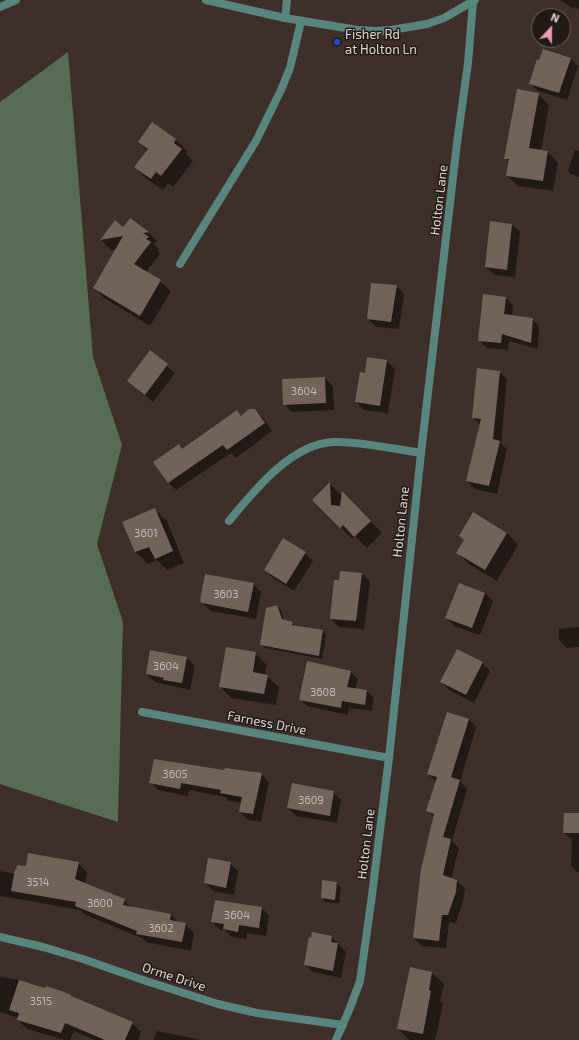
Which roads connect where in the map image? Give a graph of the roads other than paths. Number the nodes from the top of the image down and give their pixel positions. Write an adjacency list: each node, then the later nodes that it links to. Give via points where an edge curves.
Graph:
1 (16, 0): 5 (street)
2 (206, 0): 6 (street)
3 (287, 0): 6 (street)
4 (474, 1): 7 (street, via 444,18 427,24 391,30 358,30); 9 (street, Holton Lane)
5 (0, 7)
6 (284, 18): 7 (street)
7 (301, 21): 8 (street, via 290,68 260,134)
8 (180, 264)
9 (421, 453): 10 (street, via 333,442 305,449 274,471); 12 (street, Holton Lane)
10 (229, 521)
11 (142, 712): 12 (street, Farness Drive)
12 (388, 758): 14 (street, Holton Lane, via 360,980)
13 (0, 938): 14 (street, Orme Drive, via 83,959 218,1004 257,1013)
14 (343, 1025): 15 (street, Holton Lane)
15 (336, 1040)

